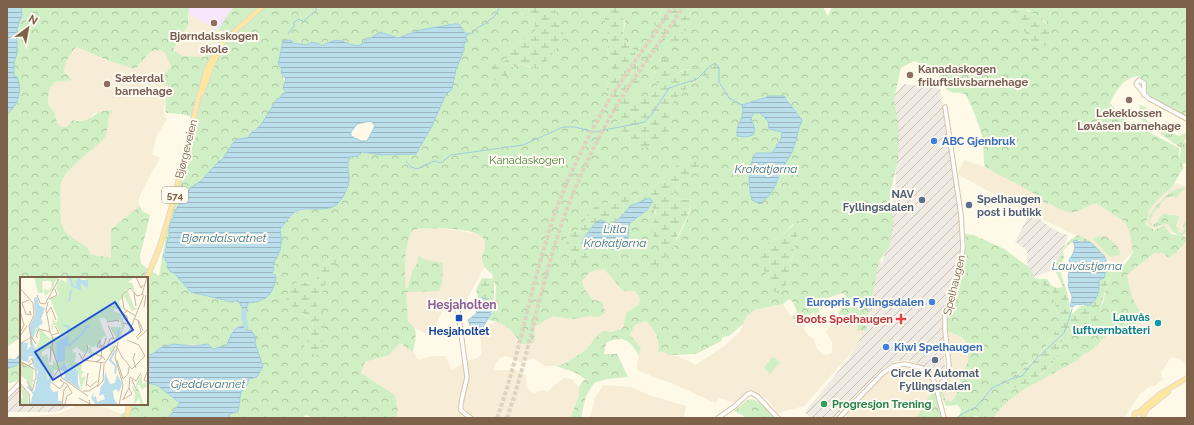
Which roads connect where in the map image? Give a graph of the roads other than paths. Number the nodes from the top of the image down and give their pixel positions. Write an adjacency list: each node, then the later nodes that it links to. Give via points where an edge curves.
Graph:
1 (262, 7): 5 (main road, Bjørgeveien / 574, via 235,31 212,65 196,110 160,246)
2 (1144, 95): 4 (main road)
3 (945, 107): 9 (main road, Spelhaugen, via 963,238 961,264 945,319 948,372 945,380)
4 (1187, 120)
5 (147, 277)
6 (462, 305): 16 (main road, via 458,311 466,377 461,408)
7 (1187, 378): 10 (main road)
8 (20, 383): 11 (main road)
9 (936, 387): 19 (main road, via 922,368 905,364 893,366); 20 (main road)
10 (1171, 389): 13 (main road, via 1160,394); 14 (main road, via 1147,409)
11 (7, 396)
12 (129, 405): 15 (main road)
13 (1139, 412): 14 (main road); 21 (main road, via 1135,413)
14 (1143, 417)
15 (126, 418)
16 (471, 418)
17 (718, 418): 18 (main road, via 751,393)
18 (778, 418)
19 (839, 418)
20 (944, 418)
21 (1133, 418)

